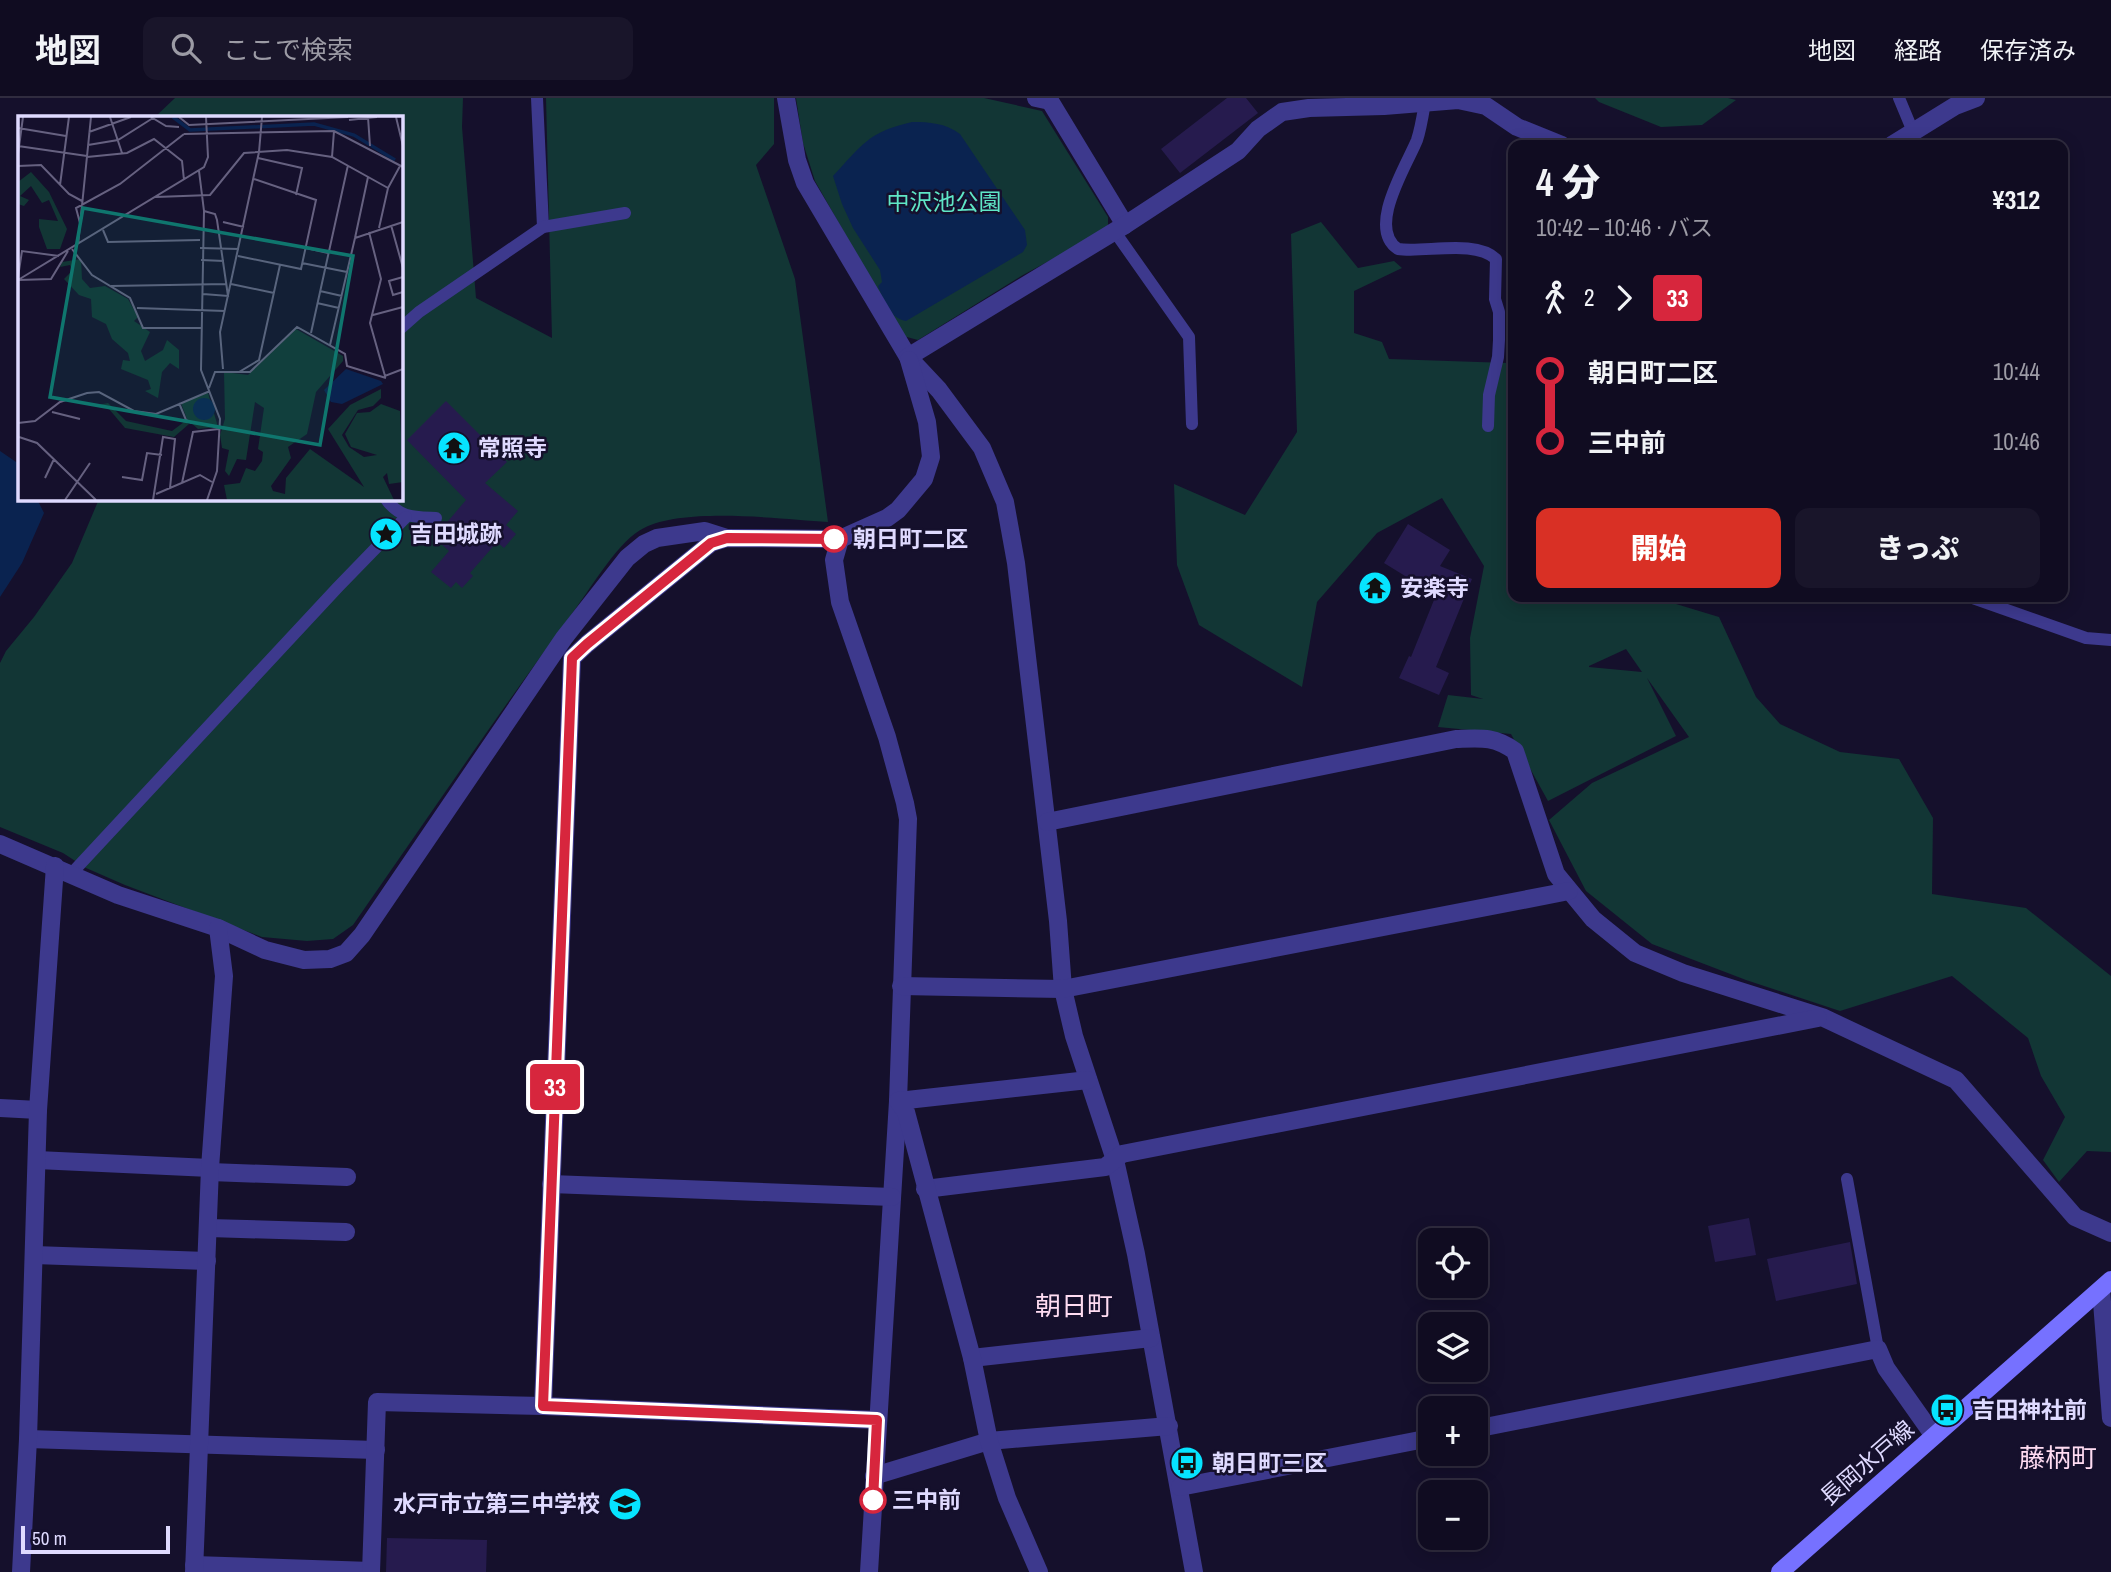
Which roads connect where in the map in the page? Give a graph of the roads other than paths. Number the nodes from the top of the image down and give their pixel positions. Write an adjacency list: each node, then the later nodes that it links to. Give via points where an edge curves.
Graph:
1 (537, 98): 10 (lane)
2 (786, 98): 13 (street, via 805,183)
3 (1036, 98): 11 (street, via 1050,101)
4 (1899, 98): 7 (lane)
5 (1976, 98): 7 (street, via 1955,106)
6 (1425, 102): 8 (street, via 1458,100 1486,106 1517,127); 11 (street, via 1282,112 1238,151); 15 (lane, via 1417,139 1398,176 1386,233 1398,249 1477,250 1496,258 1499,357 1489,395)
7 (1914, 139)
8 (1550, 140)
9 (625, 213): 10 (lane)
10 (542, 227): 12 (lane)
11 (1120, 228): 13 (street); 14 (lane, via 1189,337)
12 (402, 327)
13 (908, 357): 20 (street, via 926,422 929,468 898,510); 23 (street, via 982,448 1004,502 1016,563)
14 (1192, 424)
15 (1488, 426)
16 (387, 500): 17 (lane)
17 (406, 517): 18 (lane); 25 (lane)
18 (436, 518)
19 (727, 538): 20 (street); 27 (street, via 705,531 657,538 627,558 564,638 346,953 304,960 265,950); 40 (street, via 711,543 572,658)
20 (840, 539): 28 (street, via 834,560 840,602 887,737 907,811)
21 (1984, 602): 22 (lane, via 2086,638)
22 (2111, 640)
23 (1047, 822): 26 (street, via 1456,739 1485,738 1501,741 1514,751 1556,874); 29 (street)
24 (0, 844): 25 (street)
25 (63, 870): 27 (street, via 118,895); 34 (street)
26 (1569, 891): 29 (street); 30 (street, via 1592,919 1635,953 1683,974)
27 (218, 928): 37 (street, via 224,975)
28 (901, 986): 29 (street); 32 (street)
29 (1063, 989): 31 (street)
30 (1822, 1017): 36 (street, via 1122,1154); 45 (street, via 1956,1080 2075,1217)
31 (1088, 1080): 32 (street); 36 (street)
32 (898, 1101): 41 (street, via 906,1112); 42 (street)
33 (0, 1108): 34 (street)
34 (38, 1110): 35 (street)
35 (37, 1160): 37 (street); 46 (street)
36 (1115, 1160): 41 (street, via 1105,1167); 49 (street)
37 (210, 1170): 38 (street); 43 (street)
38 (347, 1177)
39 (1847, 1179): 50 (lane)
40 (551, 1184): 42 (street); 52 (street)
41 (925, 1189): 51 (street)
42 (892, 1198): 54 (street)
43 (209, 1228): 44 (street); 47 (street)
44 (346, 1232)
45 (2111, 1233)
46 (34, 1255): 47 (street); 58 (street)
47 (207, 1261): 61 (street)
48 (2106, 1284): 53 (street); 57 (main road, 長岡水戸線)
49 (1151, 1338): 51 (street); 55 (street)
50 (1878, 1349): 56 (street); 57 (street)
51 (972, 1358): 60 (street)
52 (543, 1406): 54 (street); 62 (street, via 377,1402)
53 (2111, 1418)
54 (877, 1420): 63 (street)
55 (1169, 1426): 60 (street); 64 (street)
56 (1488, 1426)
57 (1934, 1436): 71 (main road, 長岡水戸線)
58 (28, 1439): 61 (street); 66 (street)
59 (1418, 1440): 64 (street)
60 (989, 1441): 63 (street); 69 (street, via 1007,1498)
61 (199, 1445): 62 (street); 65 (street)
62 (376, 1450): 67 (street)
63 (874, 1476): 68 (street)
64 (1180, 1487): 70 (street)
65 (194, 1569): 67 (street)
66 (21, 1572)
67 (371, 1572)
68 (869, 1572)
69 (1039, 1572)
70 (1194, 1572)
71 (1780, 1572)

